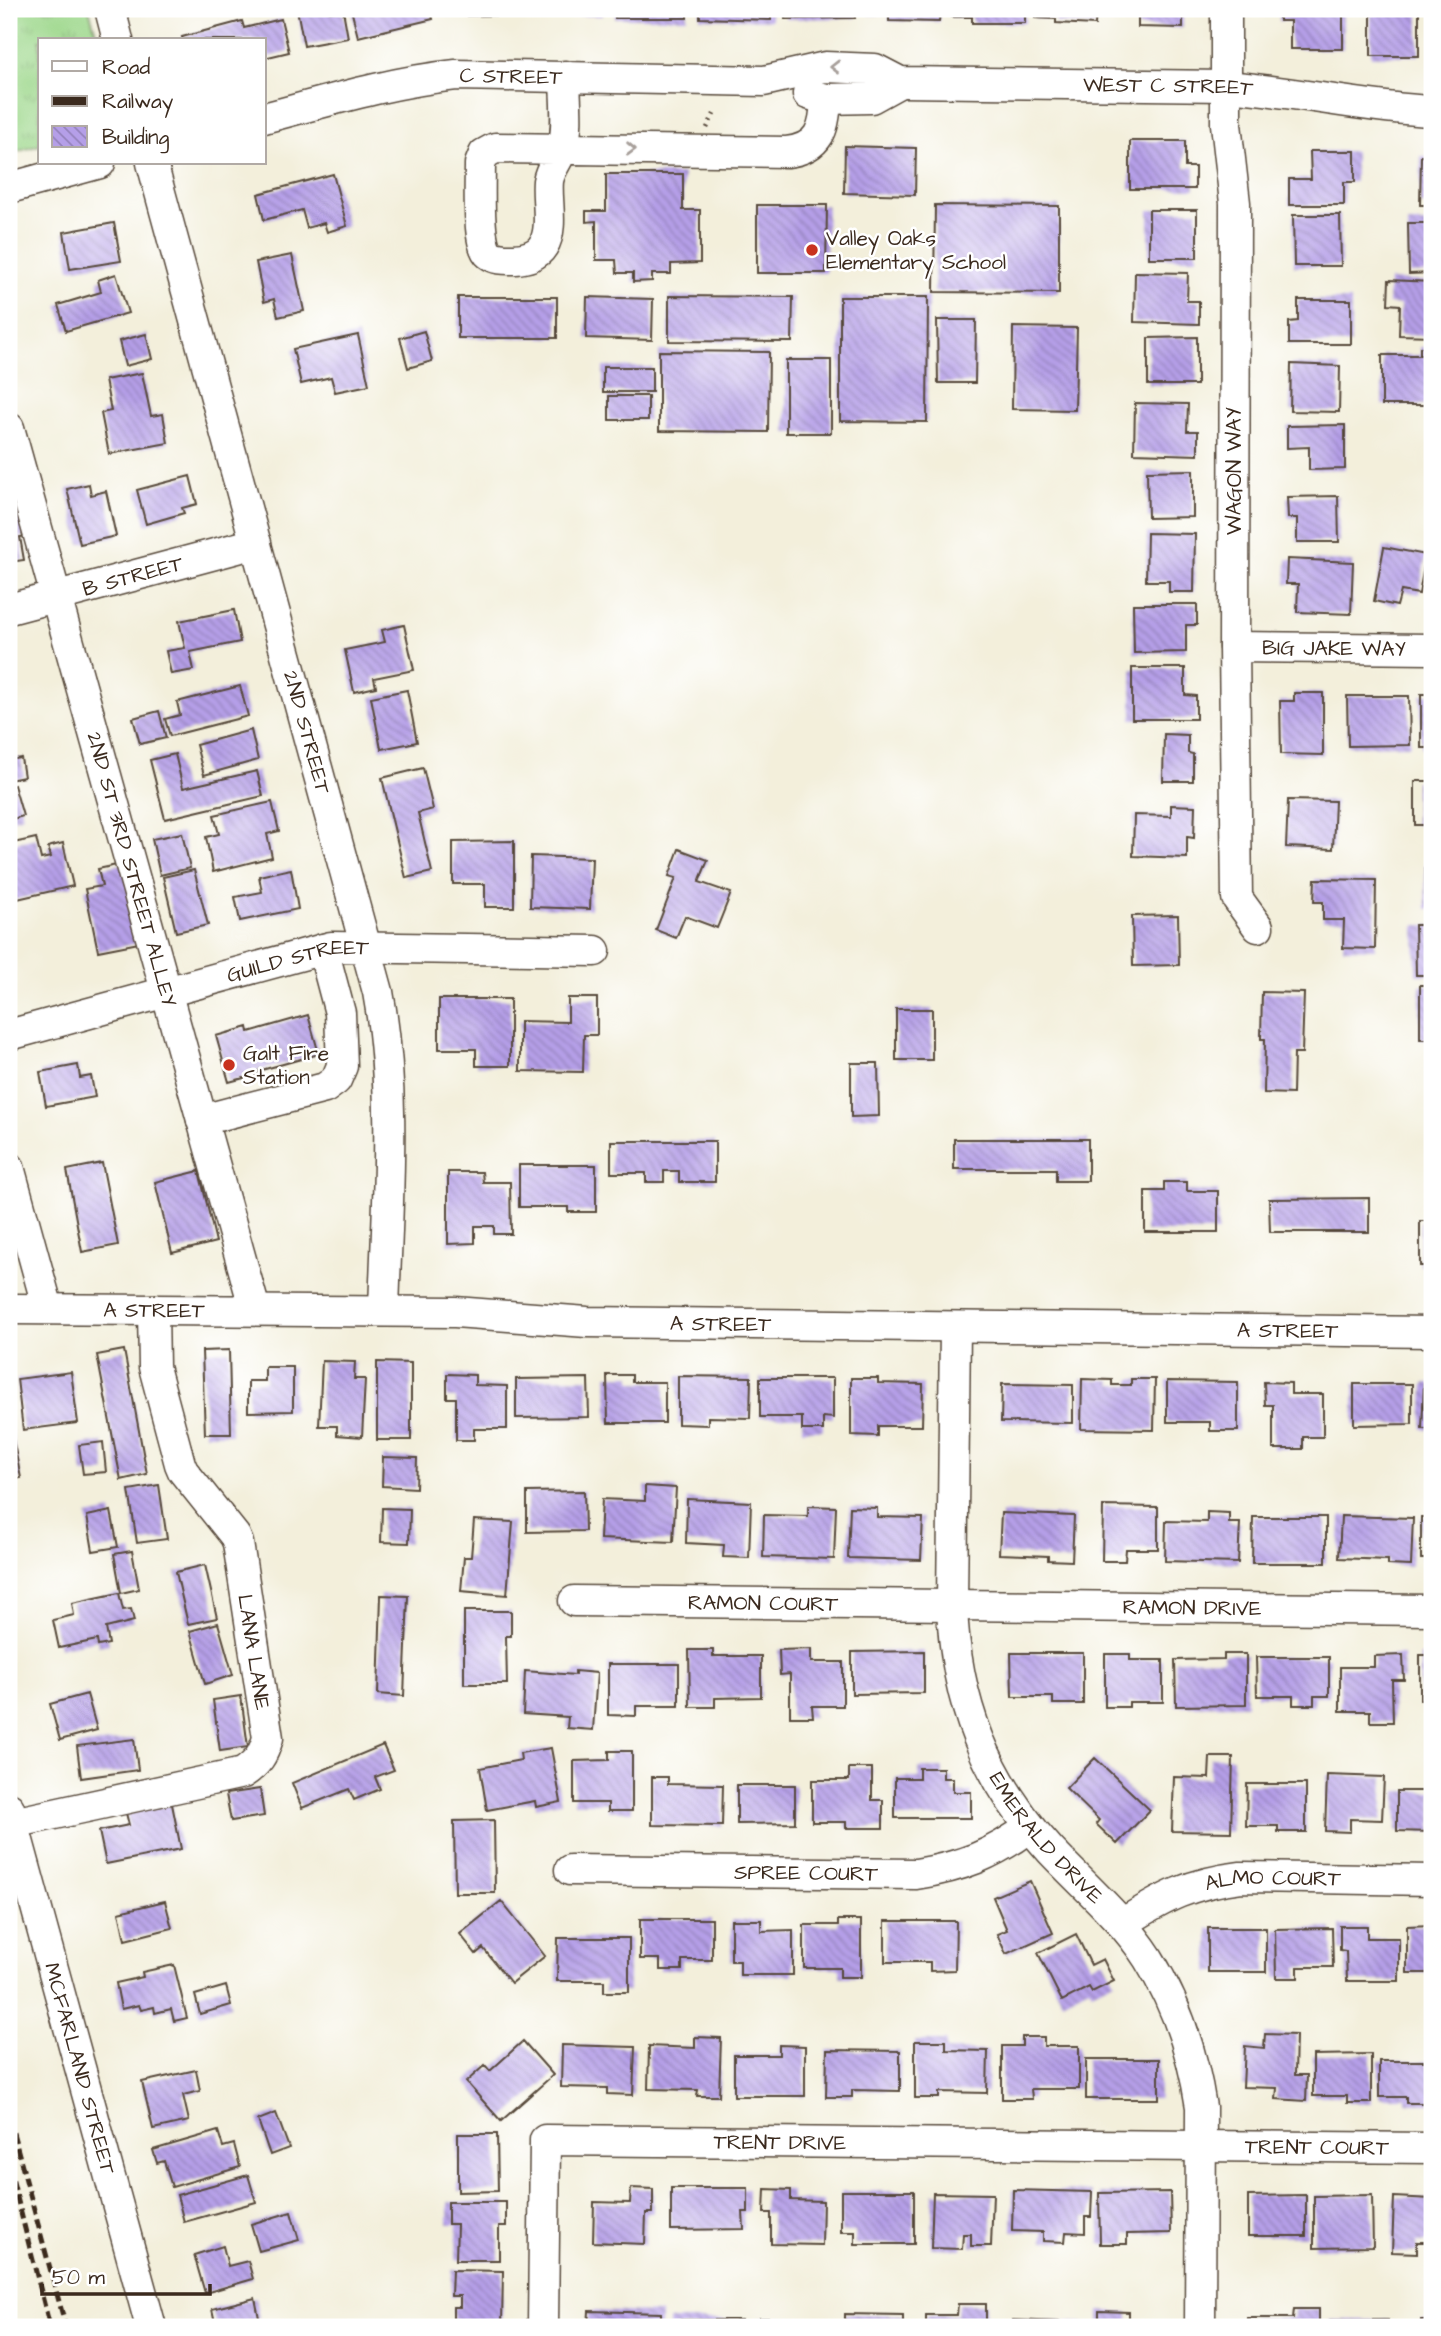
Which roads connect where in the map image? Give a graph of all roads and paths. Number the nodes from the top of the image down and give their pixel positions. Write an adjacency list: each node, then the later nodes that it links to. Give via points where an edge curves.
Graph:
1 (110, 9): 3 (street)
2 (1226, 9): 7 (street, WAGON WAY)
3 (117, 38)
4 (565, 76): 5 (street, C STREET); 8 (street, one-way to 8, via 562,148 801,150 819,135); 10 (street, C STREET, via 456,75 414,80)
5 (764, 81): 6 (street, C STREET, one-way to 5, via 875,69 825,67); 8 (street, C STREET)
6 (900, 82): 7 (street, WEST C STREET); 8 (street, C STREET, via 871,99)
7 (1225, 86): 9 (street, WEST C STREET); 18 (street, WAGON WAY, via 1236,203)
8 (826, 99)
9 (1432, 111)
10 (266, 117)
11 (96, 164): 13 (street)
12 (152, 164): 15 (street, 2ND STREET)
13 (9, 188)
14 (9, 428): 16 (street, 2ND ST 3RD STREET ALLEY)
15 (256, 543): 16 (street, B STREET); 21 (street, 2ND STREET)
16 (56, 597): 17 (street, B STREET); 24 (street, 2ND ST 3RD STREET ALLEY)
17 (9, 609)
18 (1234, 646): 19 (street, BIG JAKE WAY); 20 (street, WAGON WAY, via 1237,898)
19 (1432, 649)
20 (1258, 927)
21 (366, 948): 22 (street, GUILD STREET); 23 (street, GUILD STREET); 32 (street, 2ND STREET, via 384,1024 389,1077)
22 (323, 949): 24 (street, GUILD STREET); 26 (street, via 340,1013 342,1066 336,1080 326,1088)
23 (595, 951)
24 (166, 992): 25 (street, GUILD STREET); 26 (street, 2ND ST 3RD STREET ALLEY)
25 (9, 1035)
26 (202, 1120): 31 (street, 2ND ST 3RD STREET ALLEY)
27 (9, 1167): 29 (street)
28 (9, 1309): 29 (street, A STREET)
29 (48, 1309): 30 (street, A STREET)
30 (153, 1310): 31 (street, A STREET); 38 (street, LANA LANE, via 154,1367 180,1464 238,1542 268,1738 256,1764 243,1773)
31 (255, 1310): 32 (street, A STREET)
32 (384, 1311): 33 (street, A STREET, via 587,1322)
33 (955, 1326): 34 (street, A STREET); 36 (street, EMERALD DRIVE)
34 (1432, 1332)
35 (574, 1601): 36 (street, RAMON COURT)
36 (952, 1605): 37 (street, RAMON DRIVE); 39 (street, EMERALD DRIVE, via 960,1682 972,1723 995,1775)
37 (1432, 1610)
38 (11, 1816): 45 (street, MCFARLAND STREET)
39 (1030, 1827): 40 (street, SPREE COURT, via 980,1858 916,1874); 42 (street, EMERALD DRIVE)
40 (570, 1870)
41 (1432, 1880): 42 (street, ALMO COURT, via 1241,1877 1188,1888)
42 (1122, 1924): 43 (street, EMERALD DRIVE, via 1147,1957 1185,2034 1201,2107)
43 (1202, 2146): 44 (street, TRENT COURT); 46 (street, TRENT DRIVE, via 545,2140); 47 (street, EMERALD DRIVE)
44 (1432, 2148)
45 (150, 2327)
46 (543, 2327)
47 (1200, 2327)

